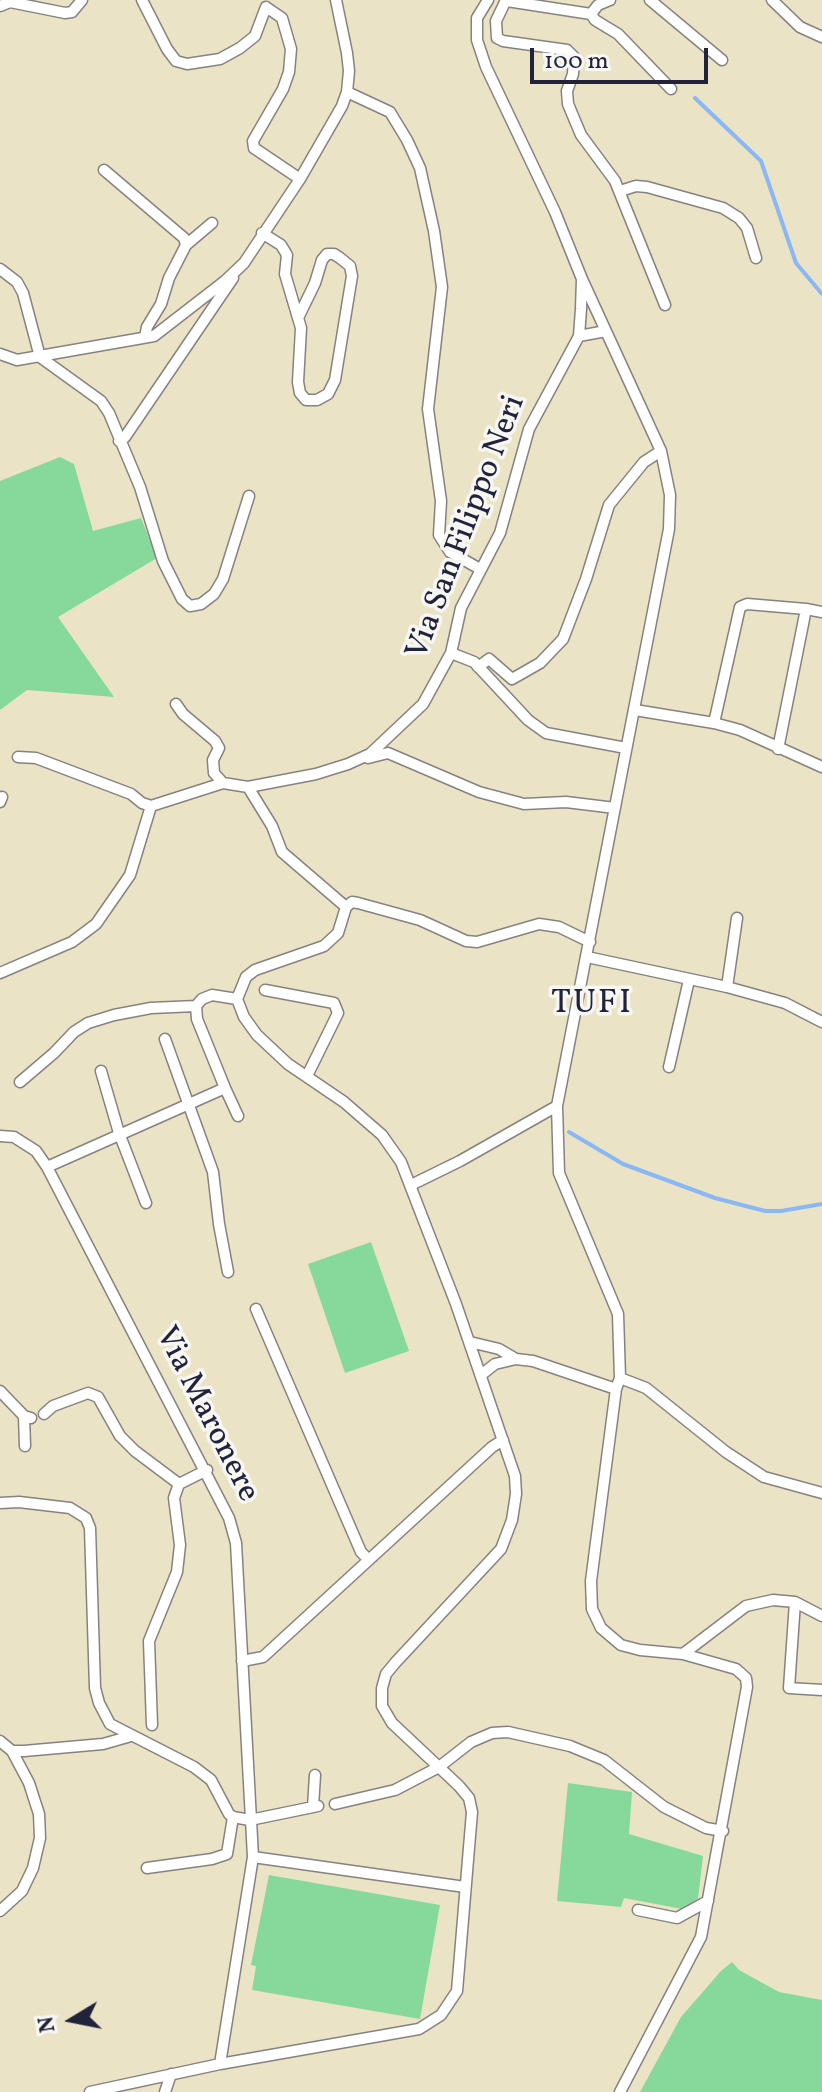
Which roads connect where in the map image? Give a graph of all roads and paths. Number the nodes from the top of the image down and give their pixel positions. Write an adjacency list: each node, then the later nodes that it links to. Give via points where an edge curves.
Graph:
1 (57, 0): 11 (street)
2 (82, 0): 11 (street, via 72,12)
3 (142, 0): 18 (street, via 167,49 176,61 187,64 220,59 240,48 255,36 266,7 282,18 291,49 289,72 253,141 254,148)
4 (336, 0): 16 (street, via 347,53)
5 (488, 0): 26 (street, Via San Filippo Neri, via 477,18 486,67)
6 (506, 0): 12 (street); 19 (street, via 496,21 497,38 567,50 574,57 568,104 581,135)
7 (610, 0): 12 (street)
8 (650, 0): 14 (street)
9 (772, 0): 13 (street, via 800,27)
10 (6, 3): 11 (street)
11 (50, 12)
12 (591, 14): 15 (street)
13 (822, 37)
14 (722, 60)
15 (671, 89)
16 (347, 92): 18 (street); 37 (street, via 390,112 420,168 442,287 428,409 441,501 439,535 450,552)
17 (104, 170): 22 (street)
18 (300, 179): 21 (street)
19 (620, 191): 23 (street, via 647,187 723,208 747,228); 27 (street)
20 (212, 223): 22 (street)
21 (262, 233): 25 (street); 28 (street, via 287,255 285,274)
22 (186, 245): 31 (street)
23 (756, 258)
24 (0, 269): 33 (street, via 23,293)
25 (238, 269): 31 (street, via 154,336); 34 (street)
26 (582, 279): 29 (street); 30 (street, Via San Filippo Neri)
27 (665, 305)
28 (298, 318): 28 (street, via 300,393 306,400 317,400 328,394 335,380 350,266 327,254)
29 (606, 331): 30 (street); 35 (street)
30 (579, 336): 37 (street, Via San Filippo Neri, via 529,429 500,533)
31 (145, 337): 33 (street)
32 (0, 354): 33 (street, via 17,360)
33 (40, 357): 34 (street, via 101,401)
34 (119, 441): 36 (street, via 163,561 190,606 214,594 223,579)
35 (661, 451): 41 (street, via 644,462 609,505 563,639 540,663 512,679 489,659); 43 (street, via 670,495 669,529)
36 (249, 496)
37 (480, 569): 40 (street, Via San Filippo Neri, via 461,608)
38 (806, 609): 39 (street); 44 (street, via 740,607); 46 (street)
39 (822, 612)
40 (451, 653): 41 (street); 48 (street, Via San Filippo Neri, via 423,704)
41 (478, 667): 45 (street, via 546,733)
42 (176, 704): 50 (street, via 215,741 219,748 214,773)
43 (635, 710): 44 (street); 45 (street)
44 (714, 723): 46 (street)
45 (626, 748): 53 (street)
46 (778, 749): 49 (street)
47 (18, 757): 52 (street, via 36,758)
48 (356, 761): 51 (street, Via San Filippo Neri); 53 (street, via 388,753 479,792 524,804)
49 (822, 767)
50 (223, 783): 51 (street, Via San Filippo Neri); 52 (street)
51 (248, 787): 54 (street, via 282,852)
52 (151, 806): 58 (street, via 130,875 96,924 72,942)
53 (615, 808): 56 (street)
54 (346, 907): 56 (street, via 358,903 420,920 466,941 539,924); 62 (street, via 338,933 324,946 255,970)
55 (737, 918): 60 (street)
56 (590, 942): 57 (street)
57 (587, 957): 59 (street); 72 (street)
58 (0, 973)
59 (689, 980): 60 (street); 66 (street)
60 (727, 987): 64 (street, via 785,1003)
61 (265, 990): 68 (street, via 334,1003 338,1013)
62 (237, 999): 63 (street, via 212,995); 68 (street, via 257,1035)
63 (196, 1006): 69 (street, via 151,1008 88,1023); 70 (street)
64 (822, 1022)
65 (165, 1039): 71 (street)
66 (669, 1067)
67 (101, 1071): 74 (street)
68 (307, 1076): 77 (street, via 382,1135)
69 (20, 1082)
70 (225, 1088): 71 (street); 73 (street)
71 (189, 1104): 74 (street); 79 (street, via 213,1172)
72 (557, 1106): 77 (street); 84 (street, via 559,1173 618,1314)
73 (238, 1116)
74 (119, 1133): 76 (street); 78 (street)
75 (0, 1136): 76 (street, Via Maronere, via 14,1137 36,1151)
76 (47, 1167): 89 (street, Via Maronere)
77 (411, 1185): 81 (street)
78 (146, 1203)
79 (228, 1272)
80 (256, 1309): 93 (street, via 361,1552)
81 (470, 1342): 82 (street); 83 (street)
82 (516, 1359): 83 (street, via 495,1364); 84 (street)
83 (481, 1375): 87 (street)
84 (618, 1384): 91 (street, via 646,1388 764,1477); 96 (street, via 591,1581 592,1609 601,1628 621,1645)
85 (0, 1391): 88 (street, via 27,1417)
86 (44, 1414): 90 (street, via 88,1393 98,1397 120,1436)
87 (503, 1440): 93 (street); 103 (street, via 516,1494 501,1549 395,1663 382,1688 382,1706 392,1723)
88 (25, 1446)
89 (207, 1470): 90 (street); 97 (street, Via Maronere, via 236,1543)
90 (179, 1484): 99 (street, via 174,1498 180,1545 177,1572 149,1641)
91 (822, 1493)
92 (0, 1503): 100 (street, via 70,1508 86,1518 95,1688 110,1724)
93 (369, 1560): 97 (street, via 263,1657)
94 (795, 1602): 95 (street); 96 (street, via 746,1606); 98 (street, via 789,1688)
95 (822, 1616)
96 (683, 1654): 108 (street, via 736,1669 746,1678)
97 (242, 1661): 107 (street, Via Maronere)
98 (822, 1690)
99 (152, 1725)
100 (131, 1736): 102 (street, via 103,1744); 106 (street, via 211,1780)
101 (0, 1741): 102 (street)
102 (12, 1751): 114 (street, via 33,1794 40,1838 22,1891)
103 (439, 1767): 105 (street, via 395,1790); 108 (street, via 492,1733 532,1736 604,1760 664,1807); 111 (street, via 469,1798)
104 (315, 1775): 107 (street, via 315,1807)
105 (335, 1804)
106 (233, 1817): 107 (street); 110 (street, via 227,1854)
107 (250, 1820): 109 (street, Via Maronere)
108 (723, 1831): 112 (street)
109 (253, 1857): 111 (street); 115 (street, Via Maronere)
110 (147, 1868)
111 (465, 1887): 115 (street, via 457,1991 441,2015 419,2029)
112 (708, 1901): 113 (street, via 677,1918); 119 (street, via 701,1937)
113 (638, 1910)
114 (0, 1911)
115 (220, 2064): 116 (street)
116 (171, 2074): 117 (street); 118 (street)
117 (90, 2092)
118 (165, 2092)
119 (620, 2092)

